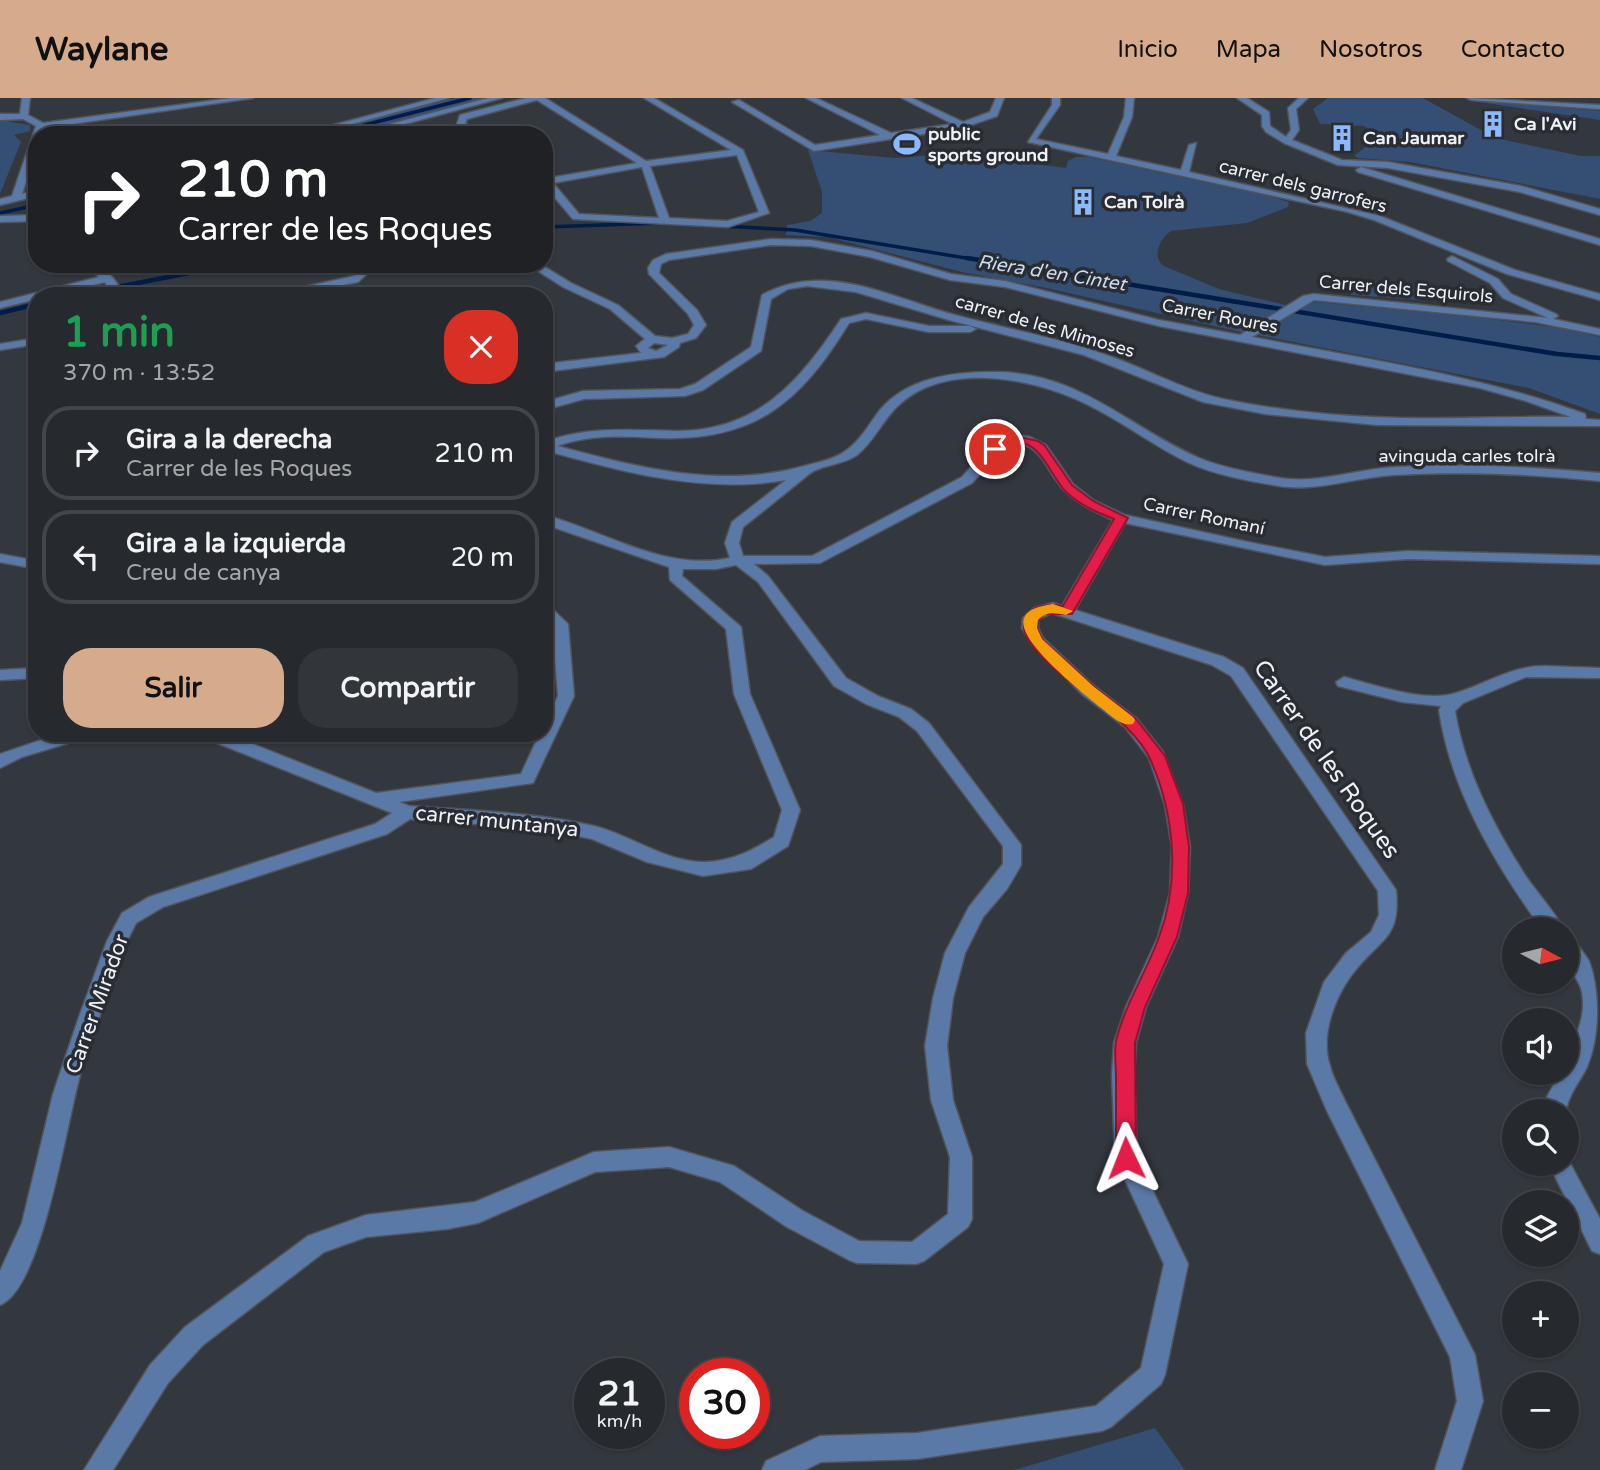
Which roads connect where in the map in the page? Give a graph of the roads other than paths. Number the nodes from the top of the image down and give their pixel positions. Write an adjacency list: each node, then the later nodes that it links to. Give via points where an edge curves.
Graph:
1 (26, 98): 19 (street)
2 (249, 98): 22 (street)
3 (445, 98): 16 (street)
4 (500, 98): 18 (street)
5 (537, 98): 26 (street, via 463,117); 34 (street)
6 (648, 98): 30 (street)
7 (810, 98): 27 (street)
8 (906, 98): 21 (street)
9 (1000, 98): 21 (street, via 993,114)
10 (1055, 98): 31 (street, carrer dels garrofers, via 1056,105 1031,140)
11 (1130, 98): 31 (street, via 1128,117)
12 (1241, 98): 28 (street, via 1266,114 1266,128)
13 (1304, 98): 28 (street, via 1292,108 1295,130)
14 (1471, 98): 17 (street)
15 (747, 100): 27 (street, via 736,102 814,148)
16 (423, 102): 18 (street); 23 (street)
17 (1600, 107)
18 (444, 112): 24 (street); 25 (street)
19 (24, 116): 20 (street); 22 (street)
20 (0, 117)
21 (962, 125): 27 (street)
22 (40, 126)
23 (334, 126)
24 (389, 126)
25 (398, 126)
26 (464, 126)
27 (890, 136)
28 (1287, 141): 32 (street)
29 (1193, 145): 35 (street)
30 (740, 152): 34 (street); 44 (street, via 764,213 728,224)
31 (1110, 159): 35 (street, carrer dels garrofers)
32 (1341, 163): 42 (street, via 1521,188); 46 (street, carrer dels garrofers)
33 (28, 164): 39 (street)
34 (645, 164): 36 (street); 44 (street)
35 (1184, 174): 54 (street, carrer dels garrofers, via 1359,212 1511,272)
36 (553, 179)
37 (553, 189): 44 (street, via 576,217)
38 (28, 194): 39 (street)
39 (18, 196): 40 (street)
40 (0, 202)
41 (1323, 211): 57 (street, Carrer dels Esquirols, via 1464,264 1493,281 1507,296)
42 (1600, 212)
43 (0, 219): 45 (street)
44 (663, 219)
45 (28, 220)
46 (1600, 242)
47 (101, 273): 50 (street)
48 (363, 273): 53 (street, via 358,279)
49 (547, 273): 61 (street, via 614,307)
50 (107, 278): 51 (street); 52 (street)
51 (70, 287)
52 (115, 287)
53 (316, 287)
54 (1597, 296)
55 (28, 297): 56 (street)
56 (0, 304)
57 (1577, 327): 59 (street, Carrer dels Esquirols); 60 (street, Carrer dels Esquirols, via 1447,309 1307,298)
58 (1000, 329): 67 (street, carrer de les Mimoses, via 840,285 792,284 776,288 766,297 757,349 699,387 681,393 583,395); 68 (street, carrer de les Mimoses, via 1103,358 1217,402 1399,422 1564,420); 69 (street, via 929,329 866,316 845,321 825,355 762,415 731,428 700,435 612,431)
59 (1600, 332)
60 (1248, 334): 63 (street, Carrer Roures, via 1159,323 872,254 811,243 771,242 657,262 654,274 693,312 700,325 692,336); 68 (street, Carrer Roures, via 1530,398)
61 (653, 340): 63 (street); 65 (street, via 642,346)
62 (28, 342): 64 (street)
63 (672, 342): 65 (street, via 674,348 669,352)
64 (0, 346)
65 (651, 354): 66 (street)
66 (553, 368)
67 (553, 403)
68 (1598, 425)
69 (553, 442)
70 (553, 448): 71 (street, via 706,482 758,482)
71 (804, 472): 72 (street, avinguda carles tolrà, via 854,452 891,403 905,392 924,384 994,375 1020,376 1081,397 1195,460 1282,482 1391,471); 76 (street, via 737,524 731,536)
72 (1600, 477)
73 (1121, 518): 76 (street, Carrer Romaní, via 1088,503 1068,487 1041,449 1015,439 995,449 967,480 815,560); 77 (street, Carrer Romaní, via 1325,561 1408,555); 80 (street)
74 (553, 522): 79 (street)
75 (0, 558): 78 (street)
76 (739, 560): 79 (street); 100 (street, via 763,579 840,682 905,713 923,727 1012,845 1012,865 976,912 954,953 936,1046 942,1100 961,1157 960,1219 916,1253 857,1252 795,1219 726,1173 669,1157 594,1162 478,1212 366,1226 316,1244 194,1336 159,1374)
77 (1600, 560)
78 (28, 563)
79 (676, 565): 93 (street, carrer muntanya, via 675,578 733,627 742,694 791,810 782,841 744,864 703,869 654,857 595,833 545,823)
80 (1067, 611): 101 (street, Carrer de les Roques, via 1039,611 1031,618 1030,628 1037,641 1088,690 1131,723 1157,756 1174,804 1181,847 1180,893 1168,937 1125,1043 1126,1158 1177,1264 1152,1375 1102,1418 917,1446 820,1448); 102 (street, Carrer de les Roques, via 1218,661 1237,672 1387,890 1389,915 1378,937 1334,982 1316,1033 1318,1064 1462,1355 1470,1401)
81 (553, 617): 87 (street, via 560,624 566,696)
82 (1600, 673): 86 (street, via 1536,671 1503,678)
83 (28, 674): 84 (street)
84 (0, 676)
85 (1344, 682): 86 (street, via 1388,694)
86 (1457, 699): 94 (street, via 1447,710 1448,726 1471,794 1524,893)
87 (553, 724)
88 (52, 742): 91 (street)
89 (231, 742): 92 (street, carrer muntanya)
90 (544, 742): 92 (street, via 527,779)
91 (0, 762)
92 (377, 799): 93 (street, carrer muntanya)
93 (407, 812): 99 (street, Carrer Mirador, via 380,829 156,902 129,918 65,1091 32,1228 14,1274)
94 (1543, 917)
95 (1579, 963): 96 (street, via 1597,995 1595,1015 1578,1063)
96 (1556, 1099)
97 (1566, 1176): 98 (street)
98 (1600, 1243)
99 (0, 1293)
100 (97, 1470)
101 (775, 1470)
102 (1448, 1470)

